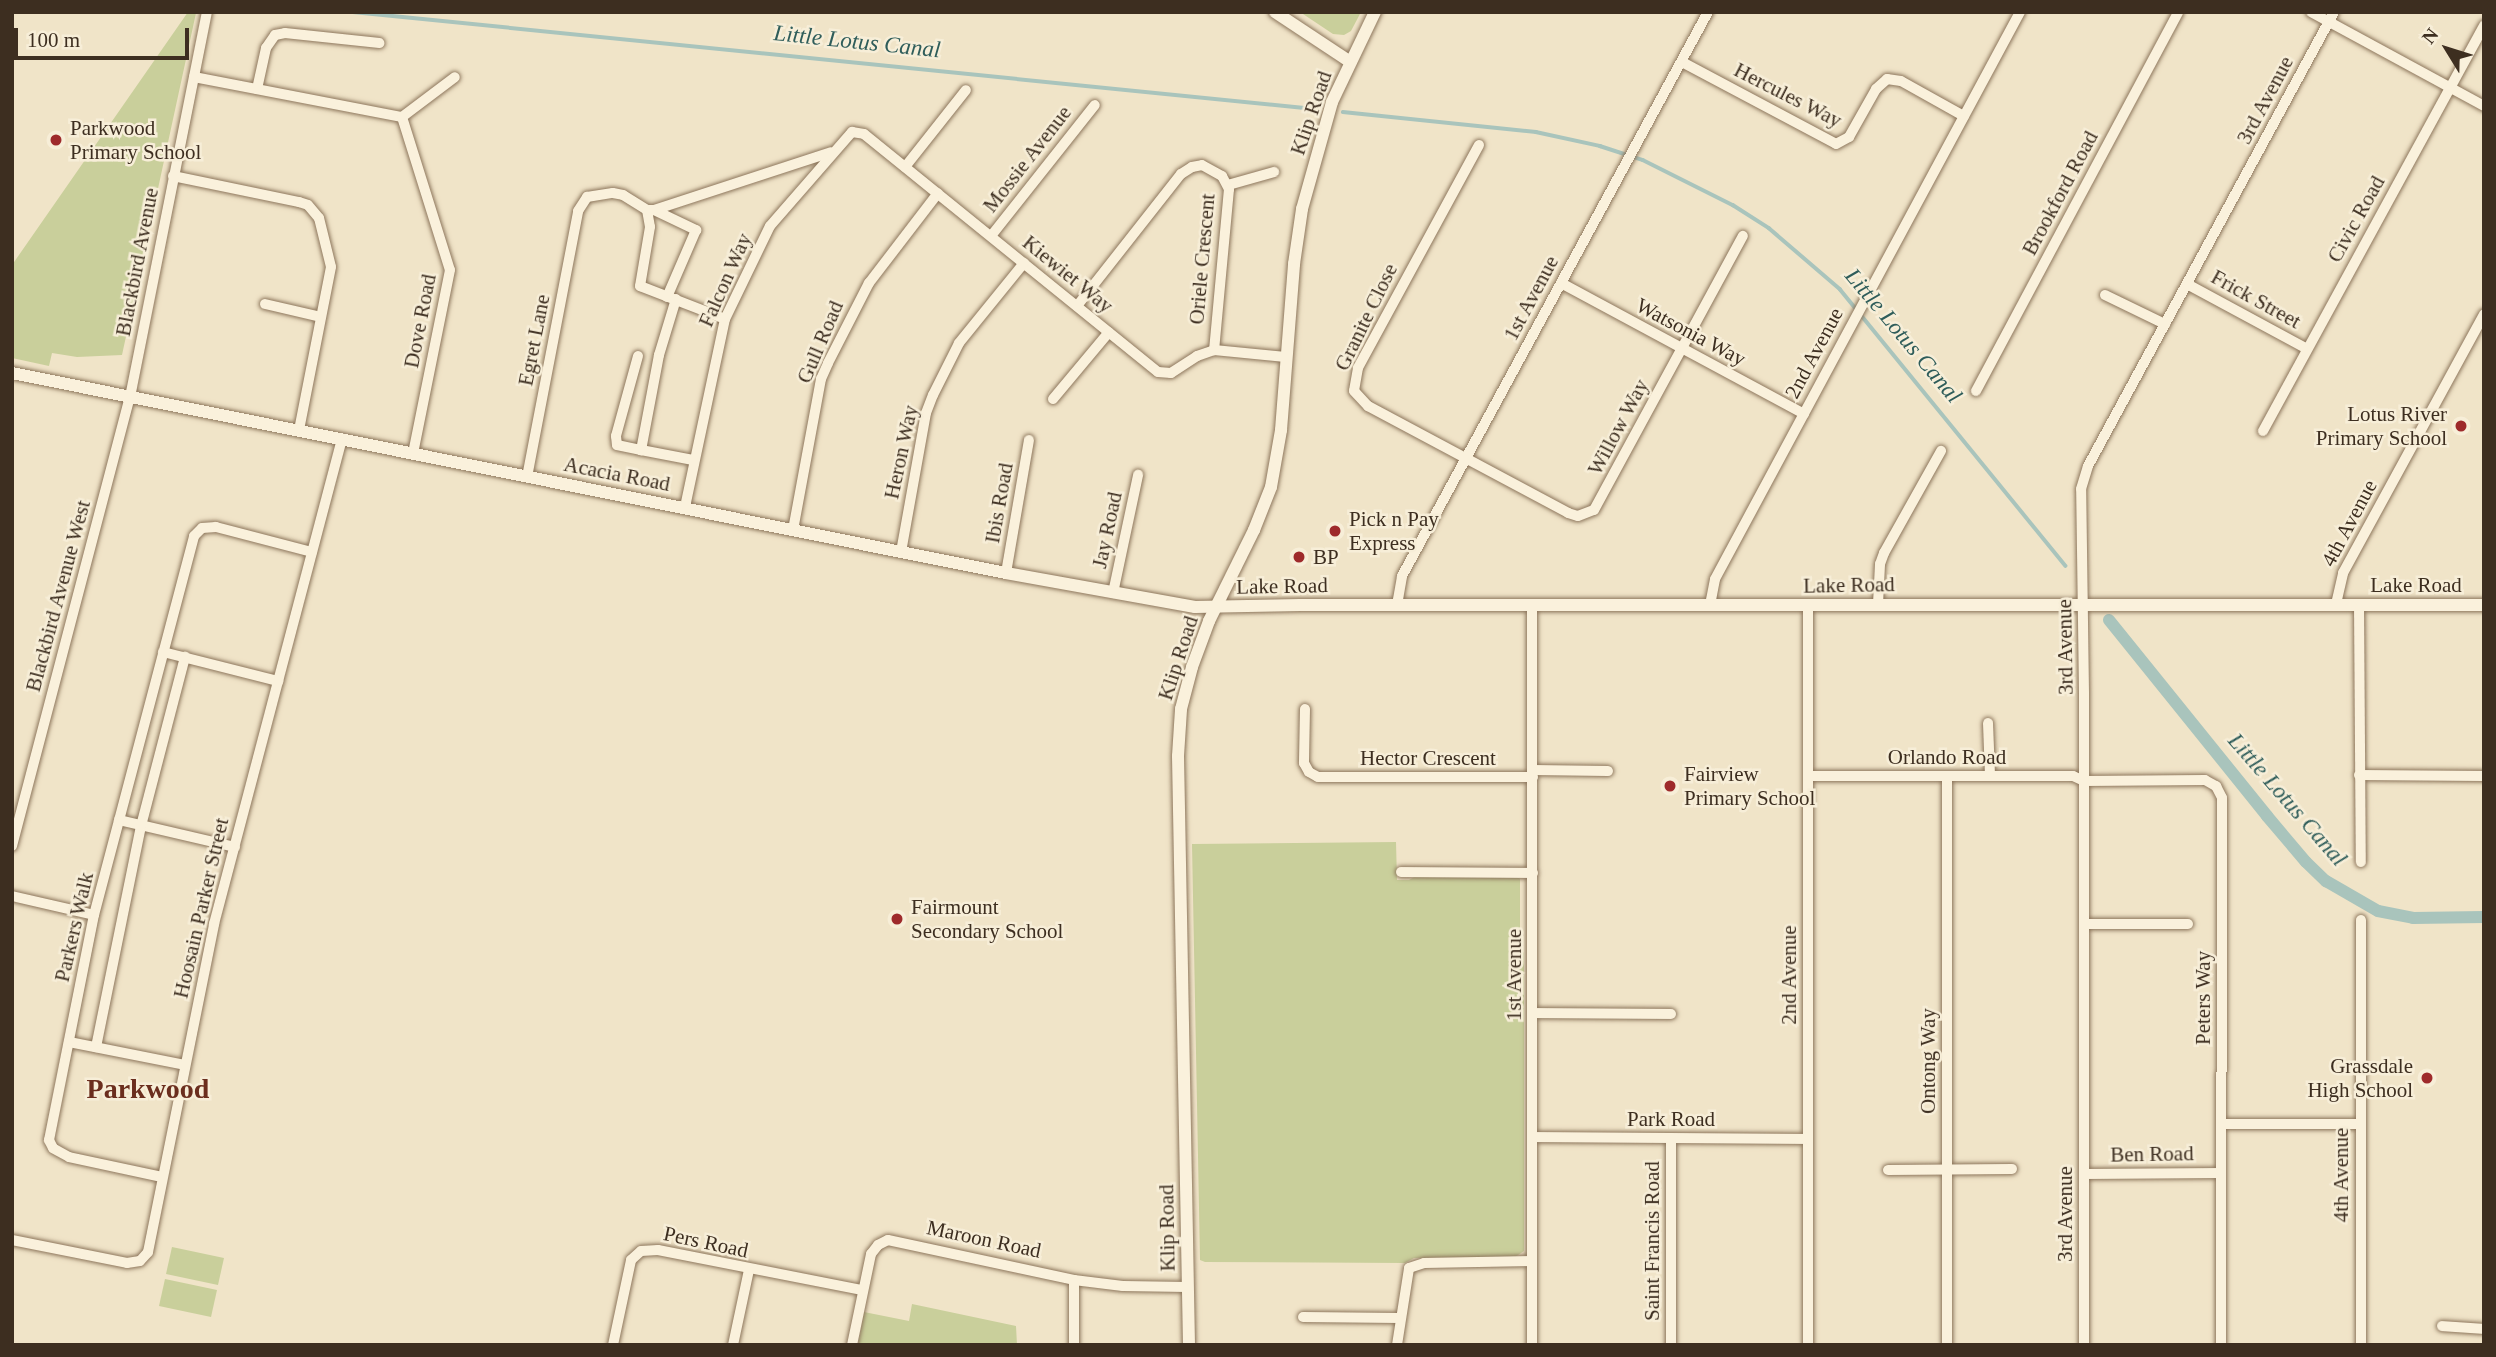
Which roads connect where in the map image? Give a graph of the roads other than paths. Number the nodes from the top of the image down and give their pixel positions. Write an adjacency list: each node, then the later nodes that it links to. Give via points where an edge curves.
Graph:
1 (206, 12): 13 (street, Blackbird Avenue)
2 (1275, 12): 11 (street)
3 (1375, 12): 11 (street, Klip Road)
4 (1708, 12): 12 (street, 1st Avenue)
5 (2020, 12): 20 (street, 2nd Avenue)
6 (2178, 12): 51 (street, Brookford Road)
7 (2311, 12): 8 (street)
8 (2332, 17): 15 (street); 35 (street, 3rd Avenue)
9 (2484, 24): 15 (street, Civic Road)
10 (379, 43): 16 (street, via 275,35 265,48)
11 (1349, 61): 49 (street, Klip Road, via 1324,125 1297,237)
12 (1682, 62): 20 (street, Hercules Way, via 1836,144 1849,138 1876,89 1887,79 1901,81); 34 (street, 1st Avenue)
13 (194, 77): 16 (street); 27 (street, Blackbird Avenue)
14 (455, 77): 21 (street)
15 (2450, 87): 19 (street); 46 (street, Civic Road)
16 (257, 89): 21 (street)
17 (966, 90): 25 (street)
18 (1094, 105): 31 (street, Mossie Avenue)
19 (2484, 106)
20 (1964, 116): 54 (street, 2nd Avenue)
21 (402, 117): 61 (street, Dove Road, via 450,270)
22 (846, 136): 24 (street, Falcon Way); 25 (street, Kiewiet Way, via 864,134)
23 (1479, 145): 62 (street, Granite Close, via 1353,380 1353,391 1368,406)
24 (832, 151): 30 (street); 42 (street, Falcon Way, via 770,226)
25 (905, 167): 29 (street, Kiewiet Way)
26 (1273, 172): 28 (street)
27 (173, 176): 41 (street, via 314,209 331,258); 52 (street, Blackbird Avenue)
28 (1228, 185): 39 (street, Oriele Crescent, via 1202,165 1181,174); 47 (street, Oriele Crescent)
29 (938, 193): 31 (street, Kiewiet Way); 67 (street, Gull Road, via 869,283 821,379)
30 (650, 210): 37 (street, via 639,284); 37 (street, via 696,230); 65 (street, Egret Lane, via 612,193 586,197 578,211)
31 (990, 236): 33 (street, Kiewiet Way)
32 (1743, 236): 45 (street, Willow Way)
33 (1024, 263): 39 (street, Kiewiet Way); 69 (street, Heron Way, via 959,343 933,394)
34 (1560, 283): 45 (street, Watsonia Way); 62 (street, 1st Avenue)
35 (2187, 284): 43 (street, 3rd Avenue); 46 (street, Frick Street)
36 (2105, 295): 43 (street)
37 (671, 298): 42 (street); 59 (street)
38 (265, 304): 41 (street)
39 (1077, 306): 44 (street, Kiewiet Way)
40 (2484, 314): 74 (street, 4th Avenue, via 2343,573)
41 (321, 317): 55 (street)
42 (725, 319): 63 (street, Falcon Way)
43 (2165, 324): 73 (street, 3rd Avenue, via 2083,478)
44 (1109, 332): 47 (street, Kiewiet Way, via 1164,374); 53 (street)
45 (1681, 349): 54 (street, Watsonia Way); 62 (street, Willow Way, via 1594,510 1568,513)
46 (2307, 349): 56 (street, Civic Road)
47 (1214, 350): 49 (street)
48 (638, 356): 59 (street, via 616,436 617,445)
49 (1286, 357): 81 (street, Klip Road, via 1271,486)
50 (12, 373): 52 (street, Acacia Road)
51 (1976, 391)
52 (130, 397): 55 (street, Acacia Road); 97 (street, Blackbird Avenue West)
53 (1053, 399)
54 (1804, 414): 78 (street, 2nd Avenue, via 1715,579)
55 (299, 430): 57 (street, Acacia Road)
56 (2263, 431)
57 (342, 439): 61 (street, Acacia Road); 68 (street, Hoosain Parker Street)
58 (1029, 440): 70 (street, Ibis Road)
59 (641, 450): 63 (street)
60 (1941, 451): 72 (street, via 1884,553)
61 (413, 454): 65 (street, Acacia Road)
62 (1467, 458): 76 (street, 1st Avenue, via 1402,576)
63 (693, 460): 66 (street, Falcon Way)
64 (1138, 475): 71 (street, Jay Road)
65 (527, 477): 66 (street, Acacia Road)
66 (685, 507): 67 (street, Acacia Road)
67 (793, 530): 69 (street, Acacia Road)
68 (312, 552): 82 (street, Parkers Walk, via 216,527 198,531 190,545); 84 (street, Hoosain Parker Street)
69 (901, 552): 70 (street, Acacia Road)
70 (1006, 573): 71 (street, Acacia Road)
71 (1113, 593): 81 (street, Acacia Road)
72 (1878, 604): 73 (street, Lake Road); 79 (street, Lake Road)
73 (2084, 604): 74 (street, Lake Road); 94 (street, 3rd Avenue)
74 (2336, 604): 75 (street, Lake Road)
75 (2359, 604): 80 (street, Lake Road); 90 (street)
76 (1397, 605): 77 (street, Lake Road); 81 (street, Lake Road)
77 (1532, 605): 78 (street, Lake Road); 88 (street, 1st Avenue)
78 (1710, 605): 79 (street, Lake Road)
79 (1808, 605): 91 (street, 2nd Avenue)
80 (2484, 605)
81 (1215, 607): 127 (street, Klip Road, via 1187,680 1179,729)
82 (163, 652): 83 (street); 95 (street, Parkers Walk)
83 (186, 657): 84 (street); 96 (street)
84 (278, 681): 98 (street, Hoosain Parker Street)
85 (1305, 709): 88 (street, Hector Crescent, via 1304,763 1313,775)
86 (1988, 723): 89 (street)
87 (1608, 771): 88 (street, Hector Crescent)
88 (1533, 774): 101 (street, 1st Avenue)
89 (1990, 775): 93 (street, Orlando Road); 94 (street, Orlando Road, via 2073,776)
90 (2359, 775): 92 (street); 99 (street)
91 (1808, 776): 93 (street, Orlando Road); 116 (street, 2nd Avenue)
92 (2484, 776)
93 (1947, 777): 119 (street, Ontong Way)
94 (2084, 781): 106 (street, 3rd Avenue); 112 (street, Peters Way, via 2205,780 2220,792)
95 (119, 820): 96 (street); 103 (street, Parkers Walk)
96 (141, 826): 98 (street); 110 (street)
97 (12, 845)
98 (234, 847): 111 (street, Hoosain Parker Street)
99 (2361, 862)
100 (1401, 873): 101 (street)
101 (1533, 873): 107 (street, 1st Avenue)
102 (12, 896): 103 (street)
103 (94, 915): 109 (street, Parkers Walk)
104 (2361, 920): 113 (street, 4th Avenue)
105 (2188, 924): 106 (street)
106 (2084, 925): 121 (street, 3rd Avenue)
107 (1533, 1013): 108 (street); 114 (street, 1st Avenue)
108 (1671, 1014)
109 (69, 1042): 110 (street); 122 (street, Parkers Walk, via 51,1130 52,1148 69,1157)
110 (96, 1047): 111 (street)
111 (185, 1065): 122 (street, Hoosain Parker Street)
112 (2223, 1124): 113 (street); 120 (street, Peters Way)
113 (2360, 1124): 145 (street, 4th Avenue)
114 (1534, 1138): 115 (street, Park Road); 124 (street, 1st Avenue)
115 (1671, 1138): 116 (street, Park Road); 140 (street, Saint Francis Road)
116 (1808, 1139): 141 (street, 2nd Avenue)
117 (2012, 1169): 119 (street)
118 (1888, 1170): 119 (street)
119 (1948, 1170): 142 (street, Ontong Way)
120 (2221, 1173): 121 (street, Ben Road); 144 (street, Peters Way)
121 (2084, 1174): 143 (street, 3rd Avenue)
122 (162, 1177): 123 (street, Hoosain Parker Street, via 148,1252 140,1261 127,1263)
123 (12, 1240)
124 (1532, 1261): 130 (street, via 1417,1263 1406,1275); 139 (street, 1st Avenue)
125 (748, 1270): 128 (street, Pers Road); 133 (street, Pers Road, via 658,1250 642,1251 631,1260); 134 (street)
126 (1074, 1280): 127 (street, Maroon Road); 128 (street, Maroon Road, via 888,1241 873,1251); 136 (street)
127 (1187, 1287): 137 (street, Klip Road)
128 (862, 1290): 135 (street, Maroon Road)
129 (1303, 1317): 130 (street)
130 (1399, 1318): 138 (street)
131 (2442, 1326): 132 (street)
132 (2484, 1329)
133 (613, 1345)
134 (733, 1345)
135 (852, 1345)
136 (1074, 1345)
137 (1189, 1345)
138 (1397, 1345)
139 (1532, 1345)
140 (1671, 1345)
141 (1808, 1345)
142 (1947, 1345)
143 (2084, 1345)
144 (2221, 1345)
145 (2361, 1345)

